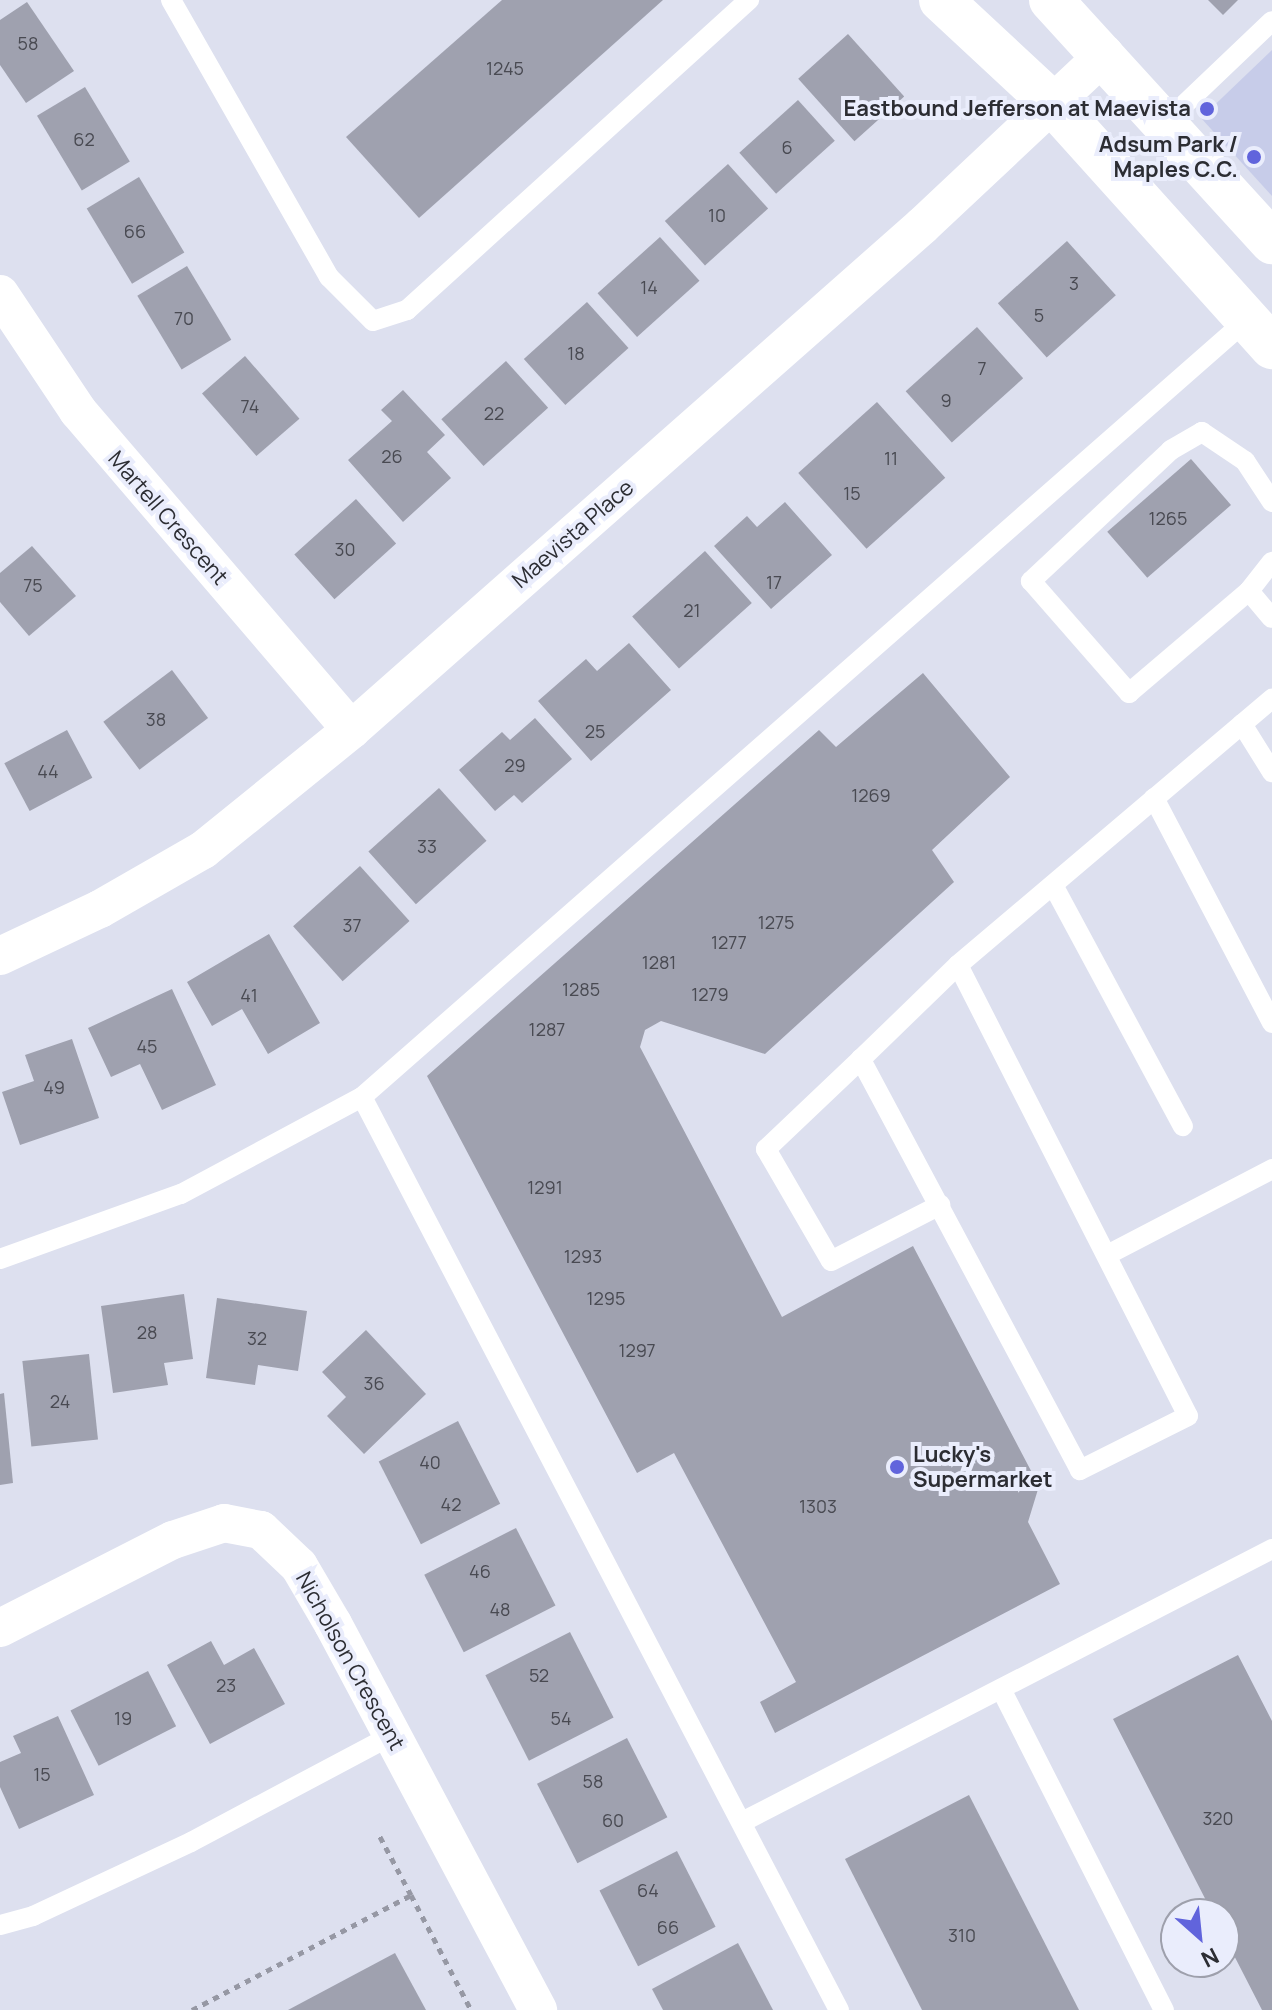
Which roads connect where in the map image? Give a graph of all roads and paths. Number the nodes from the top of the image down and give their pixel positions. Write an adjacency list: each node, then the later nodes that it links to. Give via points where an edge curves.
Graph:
1 (171, 0): 2 (lane, via 329,277 373,321 407,310)
2 (749, 0)
3 (941, 0): 7 (street)
4 (1051, 0): 6 (street)
5 (1272, 21): 8 (lane)
6 (1105, 54): 7 (street, Maevista Place); 8 (street)
7 (1054, 105): 11 (street); 18 (street, Maevista Place)
8 (1166, 122): 9 (street)
9 (1272, 242)
10 (0, 294): 18 (street, Martell Crescent, via 78,411)
11 (1260, 333): 26 (lane)
12 (1272, 502): 14 (lane, via 1245,461 1202,432 1171,450 1031,581 1129,693)
13 (1272, 562): 14 (lane)
14 (1249, 591): 15 (lane)
15 (1272, 618)
16 (1272, 699): 17 (lane)
17 (1242, 724): 19 (lane); 20 (lane)
18 (351, 730): 22 (street, Maevista Place, via 203,850 100,909)
19 (1272, 772)
20 (1154, 798): 21 (lane); 24 (lane)
21 (1053, 885): 23 (lane); 27 (lane)
22 (0, 956)
23 (958, 965): 25 (lane); 30 (lane)
24 (1272, 1023)
25 (861, 1059): 29 (lane); 29 (lane, via 766,1149 831,1261)
26 (362, 1097): 31 (lane, via 181,1194); 36 (lane)
27 (1183, 1126)
28 (1272, 1169): 30 (lane)
29 (940, 1205): 30 (lane, via 1080,1470 1188,1416)
30 (1109, 1254)
31 (0, 1259)
32 (1269, 1557): 34 (lane)
33 (0, 1628): 35 (street, Nicholson Crescent, via 173,1540 224,1523 261,1530 299,1566)
34 (1001, 1689): 36 (lane); 46 (lane)
35 (392, 1735): 39 (lane, via 191,1842 33,1916); 44 (street, Nicholson Crescent)
36 (742, 1822): 45 (lane)
37 (378, 1833): 38 (path)
38 (411, 1895): 40 (path); 43 (path)
39 (0, 1925)
40 (206, 2003): 41 (path); 42 (path)
41 (192, 2010)
42 (210, 2010)
43 (471, 2010)
44 (538, 2010)
45 (839, 2010)
46 (1164, 2010)

